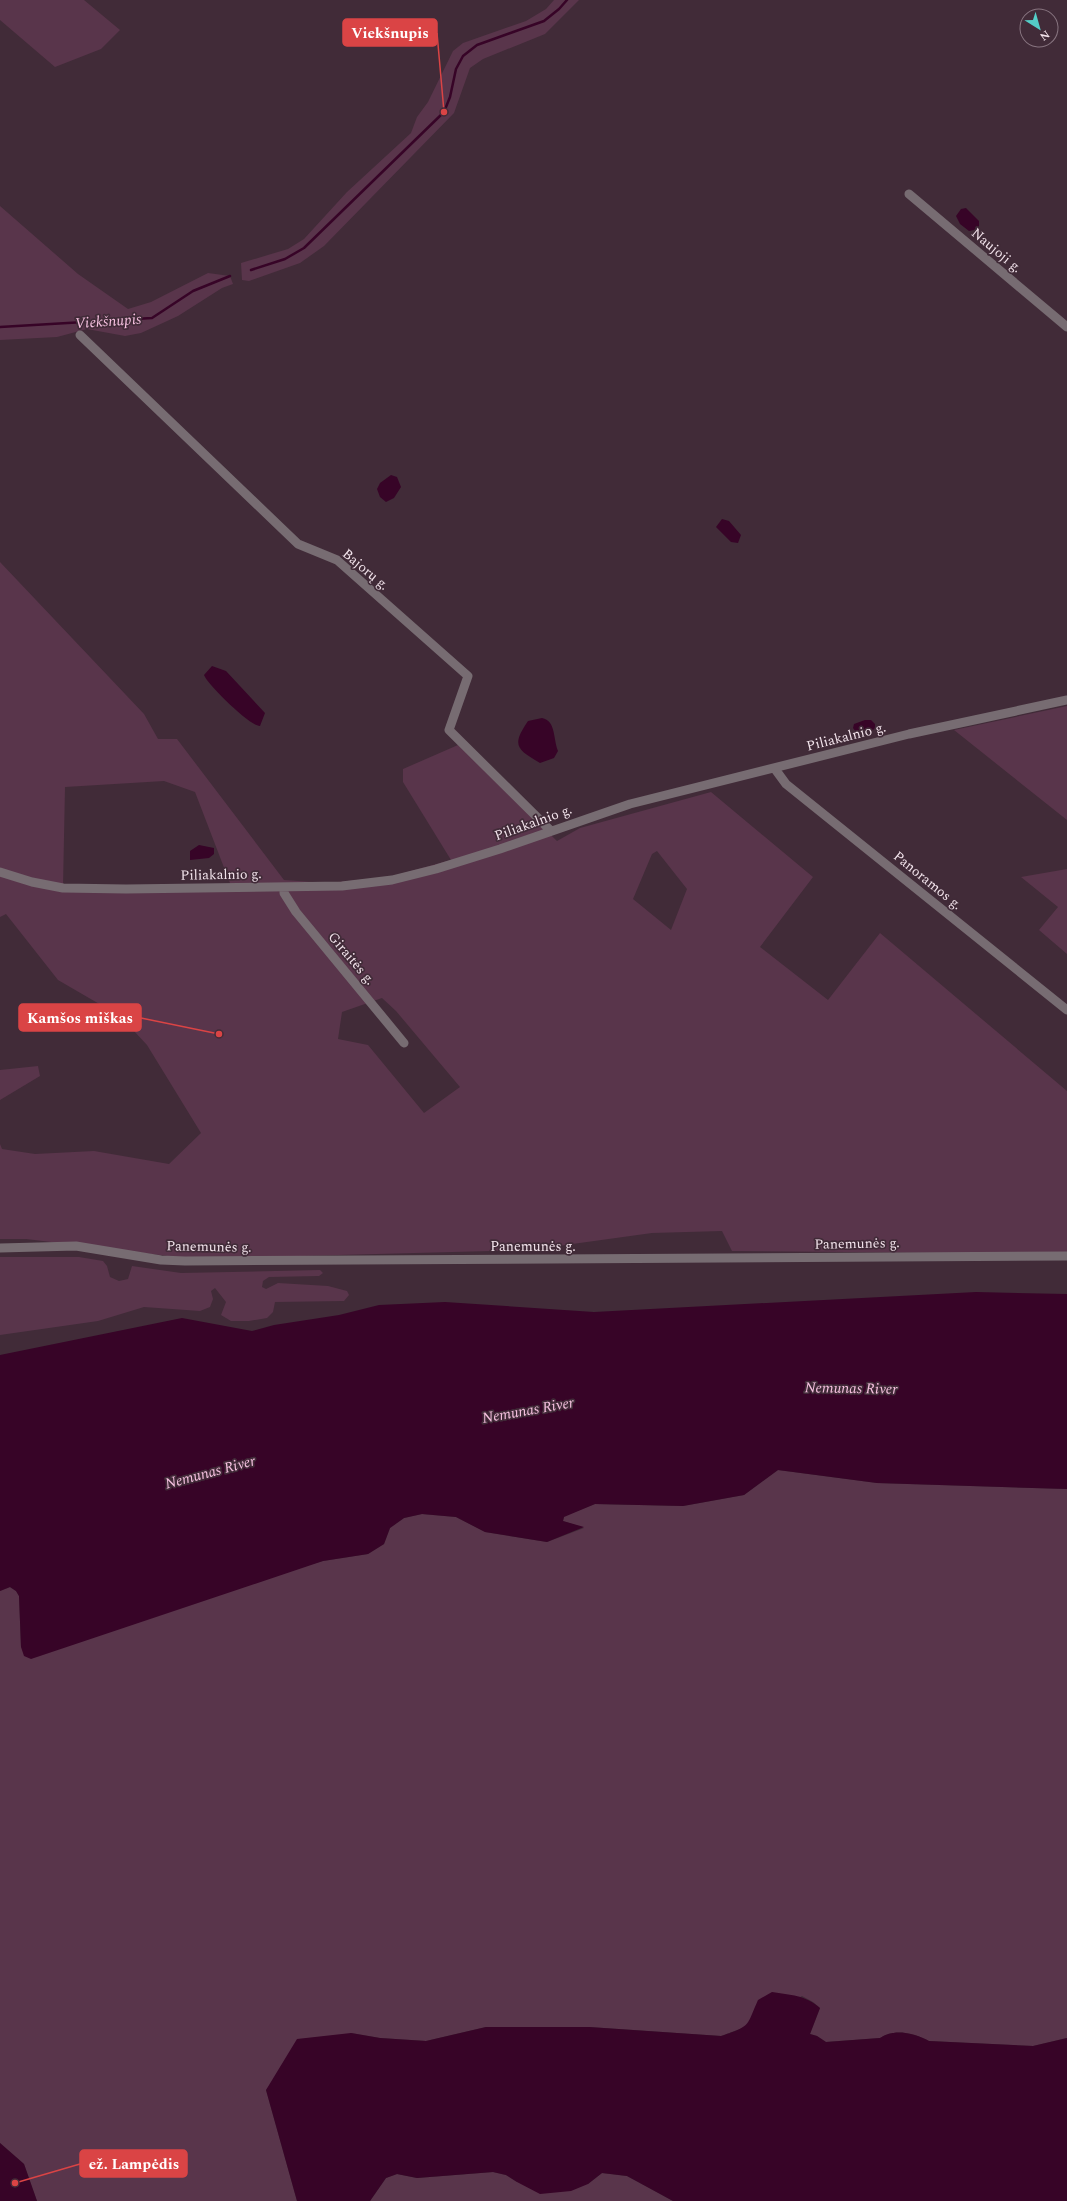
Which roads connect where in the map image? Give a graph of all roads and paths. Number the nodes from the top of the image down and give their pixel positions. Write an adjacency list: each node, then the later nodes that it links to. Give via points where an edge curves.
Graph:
1 (909, 194): 2 (street, Naujoji g.)
2 (1067, 327)
3 (80, 336): 6 (street, Bajorų g., via 298,544 337,560 468,676 449,730)
4 (1067, 700): 5 (street, Piliakalnio g., via 909,734)
5 (775, 769): 6 (street, Piliakalnio g., via 630,804); 9 (street, Panoramos g., via 786,784)
6 (551, 830): 8 (street, Piliakalnio g., via 436,869 392,880 342,886)
7 (0, 872): 8 (street, Piliakalnio g., via 63,888)
8 (284, 888): 10 (street, Giraitės g., via 284,893 296,912)
9 (1067, 1010)
10 (404, 1043)
11 (0, 1248): 12 (street, Panemunės g., via 76,1246 161,1260 185,1261)
12 (1067, 1256)

